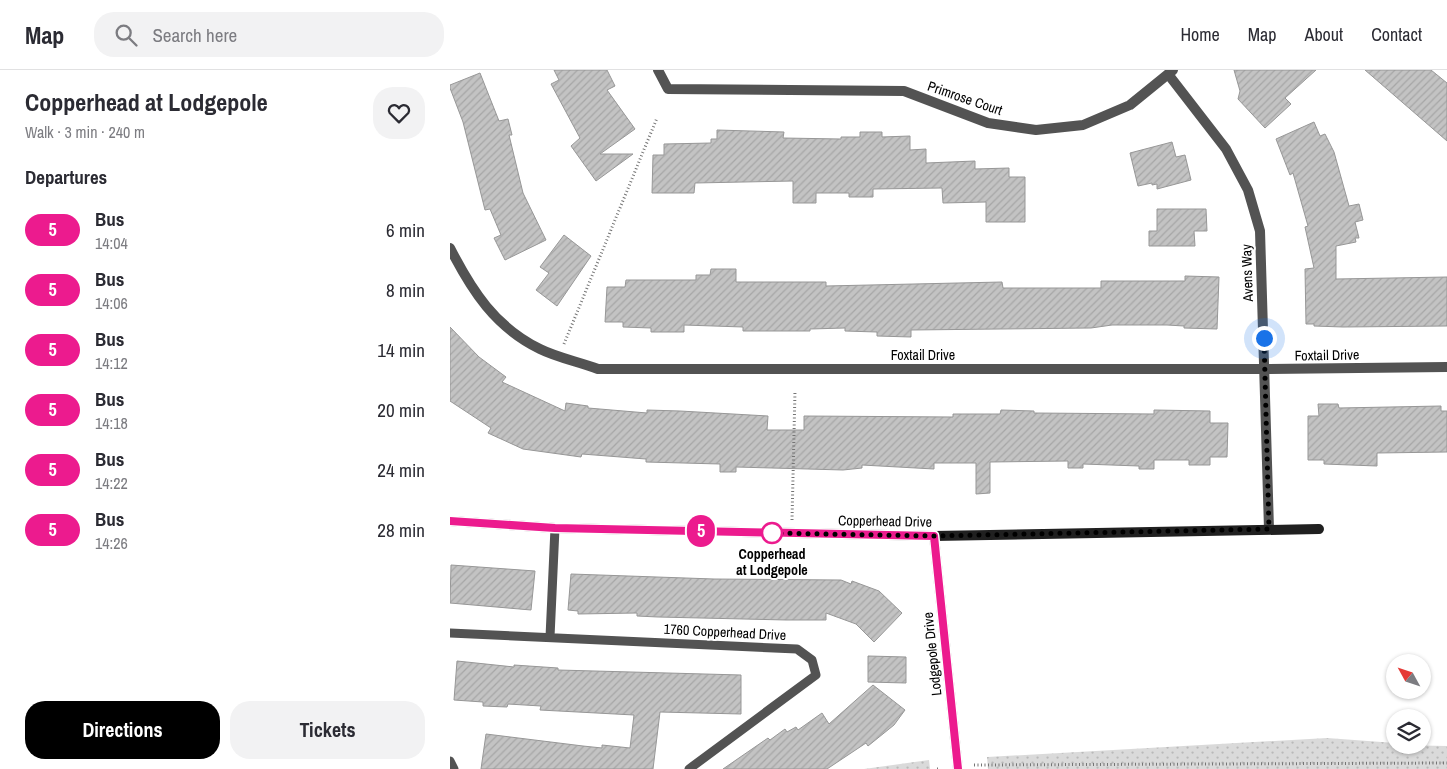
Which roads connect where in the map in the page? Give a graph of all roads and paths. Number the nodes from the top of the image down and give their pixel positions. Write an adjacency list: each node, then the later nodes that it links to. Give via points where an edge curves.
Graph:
1 (658, 70): 2 (street, Primrose Court, via 668,89 904,91 988,123 1036,130 1083,125 1130,105)
2 (1170, 72): 7 (street, Avens Way, via 1226,149 1248,190 1260,231)
3 (657, 118): 5 (path)
4 (450, 248): 5 (street, Foxtail Drive, via 475,294 505,328 540,349)
5 (560, 356): 7 (street, Foxtail Drive, via 598,369)
6 (1447, 367): 7 (street, Foxtail Drive)
7 (1264, 369): 11 (street, Avens Way)
8 (795, 391): 13 (path)
9 (450, 521): 10 (street, Copperhead Drive)
10 (555, 528): 13 (street, Copperhead Drive); 16 (lane)
11 (1269, 529): 12 (street, Copperhead Drive); 14 (street, Copperhead Drive)
12 (1319, 529)
13 (792, 533): 14 (street, Copperhead Drive)
14 (934, 536): 22 (street, Lodgepole Drive)
15 (450, 633): 16 (lane, 1760 Copperhead Drive)
16 (550, 637): 21 (lane, 1760 Copperhead Drive, via 797,649 812,660 816,675)
17 (450, 761): 20 (lane)
18 (1447, 763): 19 (path)
19 (974, 765)
20 (454, 769)
21 (689, 769)
22 (958, 769)

